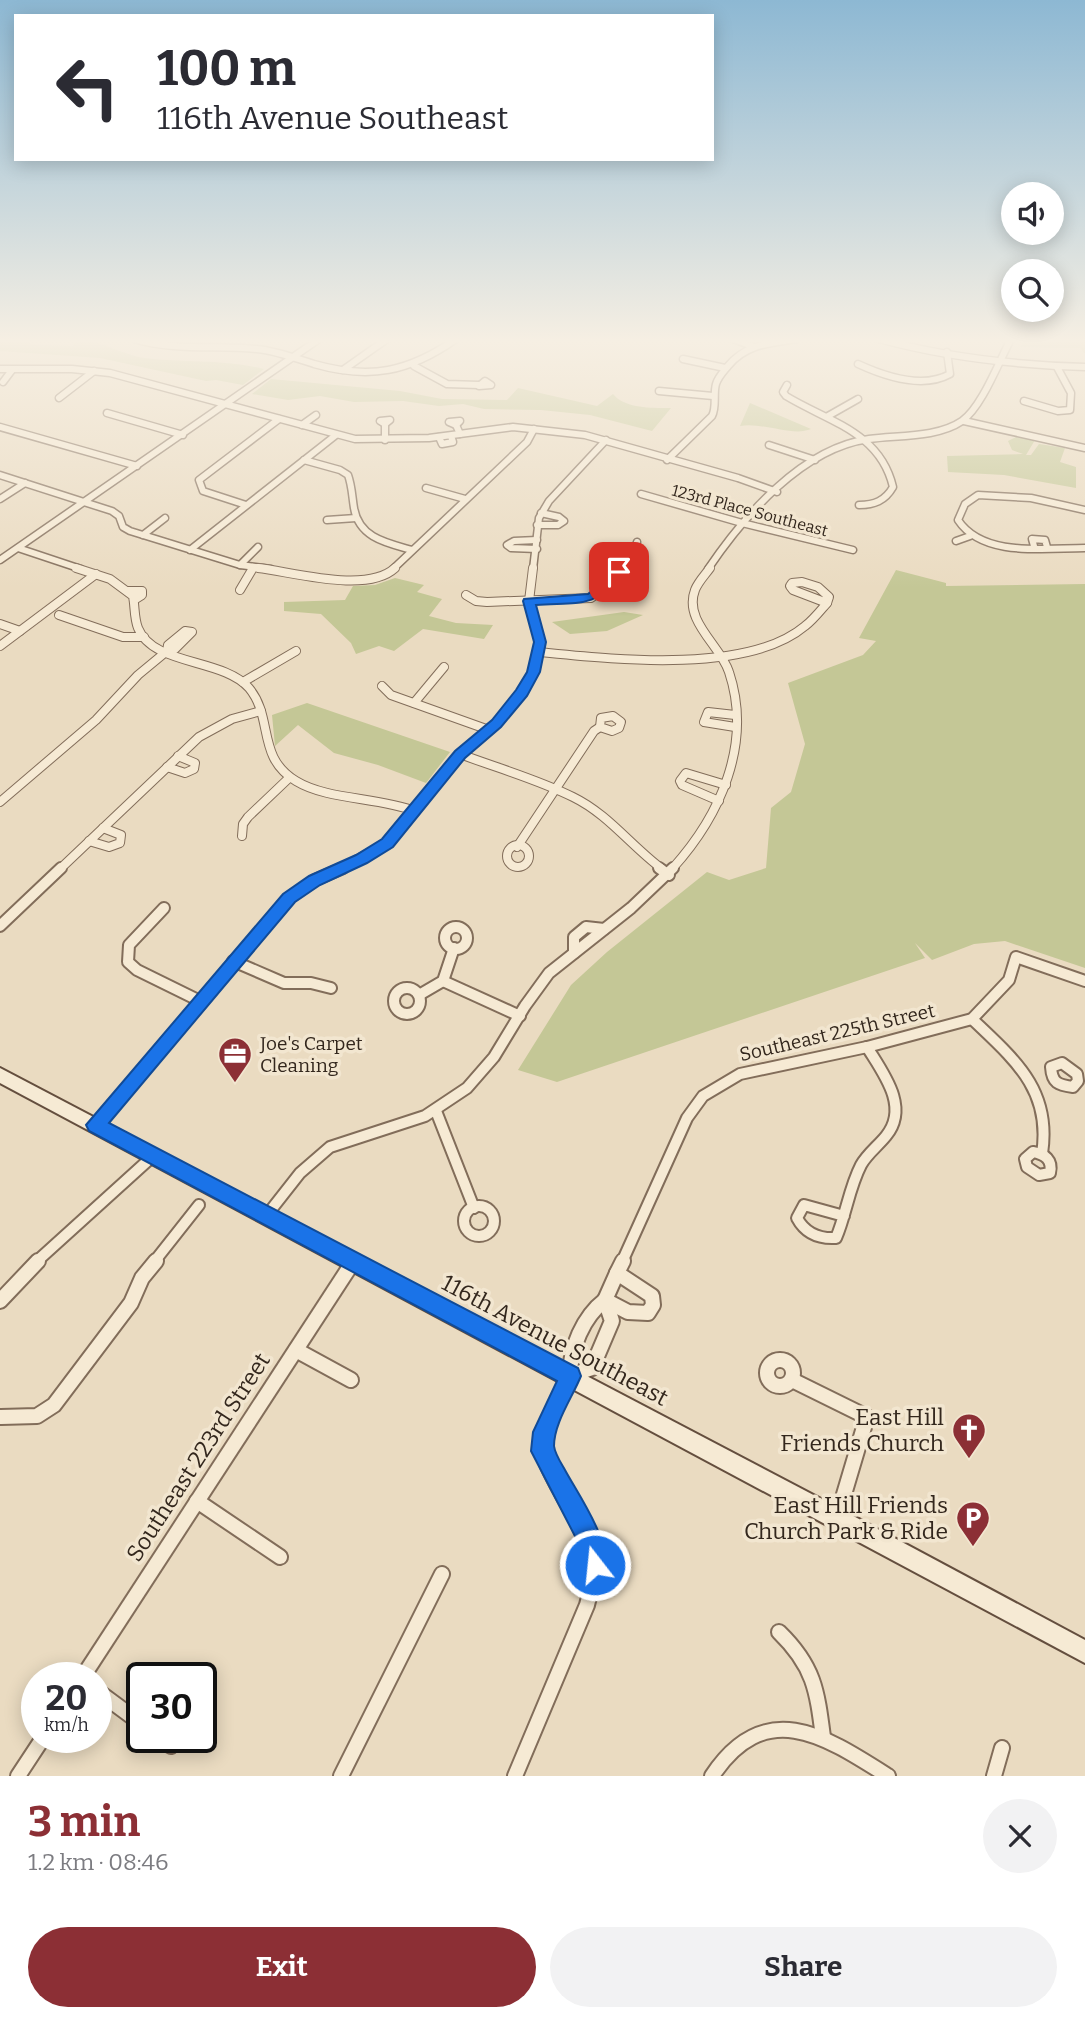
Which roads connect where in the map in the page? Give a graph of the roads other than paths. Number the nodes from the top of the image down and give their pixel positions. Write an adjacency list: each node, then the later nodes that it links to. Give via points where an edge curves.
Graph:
1 (138, 422): 16 (street)
2 (201, 422): 16 (street)
3 (275, 422): 35 (street, via 207,472 198,484 208,494)
4 (290, 422): 11 (street)
5 (306, 422): 11 (street)
6 (704, 422): 24 (street)
7 (837, 422): 18 (street)
8 (961, 422): 18 (street)
9 (968, 422): 22 (street, via 1000,429 998,434 1003,437 1012,432)
10 (385, 424): 19 (street)
11 (302, 425): 17 (street)
12 (456, 425): 15 (street)
13 (2, 429): 26 (street)
14 (534, 429): 15 (street); 20 (street); 33 (street, via 527,442)
15 (460, 434): 19 (street, via 451,436 449,445 442,444 439,437)
16 (183, 435): 26 (street)
17 (336, 435): 19 (street); 23 (street)
18 (862, 439): 25 (street); 36 (street, via 884,461 893,486 879,503)
19 (385, 440)
20 (606, 440): 24 (street); 38 (street)
21 (769, 445): 25 (street)
22 (1085, 448)
23 (304, 460): 35 (street); 40 (street, via 348,475)
24 (667, 460): 30 (street)
25 (815, 460): 30 (street)
26 (137, 466): 34 (street)
27 (0, 474): 28 (street)
28 (25, 483): 32 (street); 34 (street)
29 (426, 488): 33 (street)
30 (777, 492): 42 (street)
31 (641, 494): 42 (street, 123rd Place Southeast)
32 (0, 499)
33 (465, 499): 52 (street)
34 (85, 502): 44 (street, via 112,511 123,527); 49 (street)
35 (246, 505): 51 (street)
36 (859, 505)
37 (1085, 510): 45 (street, via 1031,498 978,495 965,504 958,520)
38 (541, 513): 43 (street); 43 (street, via 565,521)
39 (165, 518): 44 (street)
40 (356, 518): 41 (street); 52 (street, via 373,537)
41 (327, 520)
42 (742, 523): 53 (street, 123rd Place Southeast); 70 (street, via 692,598 696,619)
43 (537, 525): 60 (street)
44 (143, 534): 51 (street)
45 (970, 536): 46 (street); 50 (street, via 991,544)
46 (956, 541)
47 (637, 542): 60 (street, via 629,559 597,595)
48 (258, 547): 55 (street)
49 (18, 548): 54 (street); 57 (street)
50 (1085, 548)
51 (190, 550): 55 (street)
52 (412, 550): 56 (street, via 384,576 372,580)
53 (853, 550)
54 (0, 560)
55 (240, 565): 56 (street)
56 (253, 568): 58 (street)
57 (96, 574): 64 (street); 65 (street, via 128,591)
58 (240, 590)
59 (466, 595): 60 (street, via 481,602)
60 (529, 601): 69 (street, via 539,630)
61 (827, 603): 70 (street, via 808,627 764,646)
62 (59, 615): 65 (street, via 123,637)
63 (0, 624): 64 (street)
64 (20, 631): 66 (street)
65 (144, 637): 67 (street)
66 (0, 646)
67 (167, 651): 72 (street); 87 (street, via 96,720)
68 (296, 651): 72 (street)
69 (539, 652): 70 (street, via 636,661); 79 (street, via 529,682)
70 (722, 656): 76 (street, via 729,671)
71 (444, 667): 74 (street)
72 (243, 682): 75 (street)
73 (382, 686): 74 (street, via 391,695)
74 (414, 703): 79 (street)
75 (261, 711): 81 (street, via 208,731); 83 (street, via 270,757)
76 (735, 715): 78 (street); 78 (street, via 708,712 704,722)
77 (600, 727): 85 (street)
78 (735, 727): 84 (street)
79 (489, 730): 80 (street)
80 (460, 754): 85 (street); 88 (street)
81 (178, 756): 82 (street); 82 (street, via 195,763 194,769 185,773)
82 (167, 767): 89 (street)
83 (289, 778): 88 (street, via 312,789 378,799); 90 (street, via 248,817)
84 (726, 785): 86 (street); 86 (street, via 686,774 680,781)
85 (555, 789): 92 (street); 93 (street, via 596,811)
86 (719, 801): 93 (street)
87 (0, 802)
88 (415, 811): 97 (street, via 387,843 289,898)
89 (103, 828): 91 (street); 91 (street, via 121,835 120,843 109,847)
90 (242, 836)
91 (89, 841): 95 (street)
92 (517, 847)
93 (669, 875): 103 (street, via 604,929 586,927 574,937 574,953 547,974)
94 (163, 908): 102 (street, via 130,945 126,957 137,970)
95 (0, 926)
96 (453, 948): 98 (street)
97 (233, 961): 100 (street, via 284,983); 102 (street)
98 (443, 981): 101 (street); 103 (street)
99 (1085, 981): 104 (street, via 1016,957 1009,980)
100 (331, 988)
101 (419, 995)
102 (200, 1001): 110 (street)
103 (520, 1016): 109 (street, via 499,1052 470,1086)
104 (972, 1019): 105 (street, Southeast 225th Street); 108 (street)
105 (867, 1047): 116 (street, via 894,1096 894,1124 863,1162); 118 (street, Southeast 225th Street, via 740,1073 704,1096 687,1118)
106 (0, 1075): 110 (main road, 116th Avenue Southeast)
107 (1052, 1078): 108 (street)
108 (1033, 1082): 111 (street, via 1046,1122)
109 (436, 1111): 114 (street); 115 (street, via 325,1151 301,1171)
110 (95, 1125): 112 (main road, 116th Avenue Southeast)
111 (1042, 1154)
112 (153, 1156): 115 (main road, 116th Avenue Southeast); 120 (street, via 39,1257)
113 (199, 1205): 126 (street, via 54,1405 37,1416)
114 (474, 1208)
115 (267, 1215): 117 (main road, 116th Avenue Southeast)
116 (844, 1216)
117 (353, 1262): 121 (street, Southeast 223rd Street); 122 (main road, 116th Avenue Southeast)
118 (617, 1273): 119 (street, Southeast 225th Street); 119 (street, via 648,1290 654,1299 652,1310 637,1315)
119 (604, 1300): 122 (street, Southeast 225th Street, via 592,1310 570,1356); 122 (street, Southeast 225th Street, via 612,1321 592,1368)
120 (0, 1301)
121 (296, 1350): 123 (street); 127 (street, Southeast 223rd Street)
122 (570, 1376): 128 (main road, 116th Avenue Southeast); 139 (street, Southeast 225th Street, via 544,1432 543,1451 587,1535 594,1579)
123 (351, 1380)
124 (792, 1380): 128 (street, via 867,1417)
125 (0, 1411): 126 (street)
126 (0, 1418)
127 (197, 1501): 129 (street); 133 (street, Southeast 223rd Street)
128 (837, 1518): 132 (main road, 116th Avenue Southeast)
129 (280, 1557)
130 (442, 1574): 138 (street)
131 (779, 1632): 134 (street, via 801,1652 815,1676)
132 (1085, 1652)
133 (92, 1662)
134 (823, 1737): 140 (street, via 765,1729 736,1744); 141 (street)
135 (1002, 1748): 142 (street)
136 (33, 1753): 137 (street)
137 (18, 1776)
138 (341, 1776)
139 (514, 1776)
140 (712, 1776)
141 (888, 1776)
142 (995, 1776)

